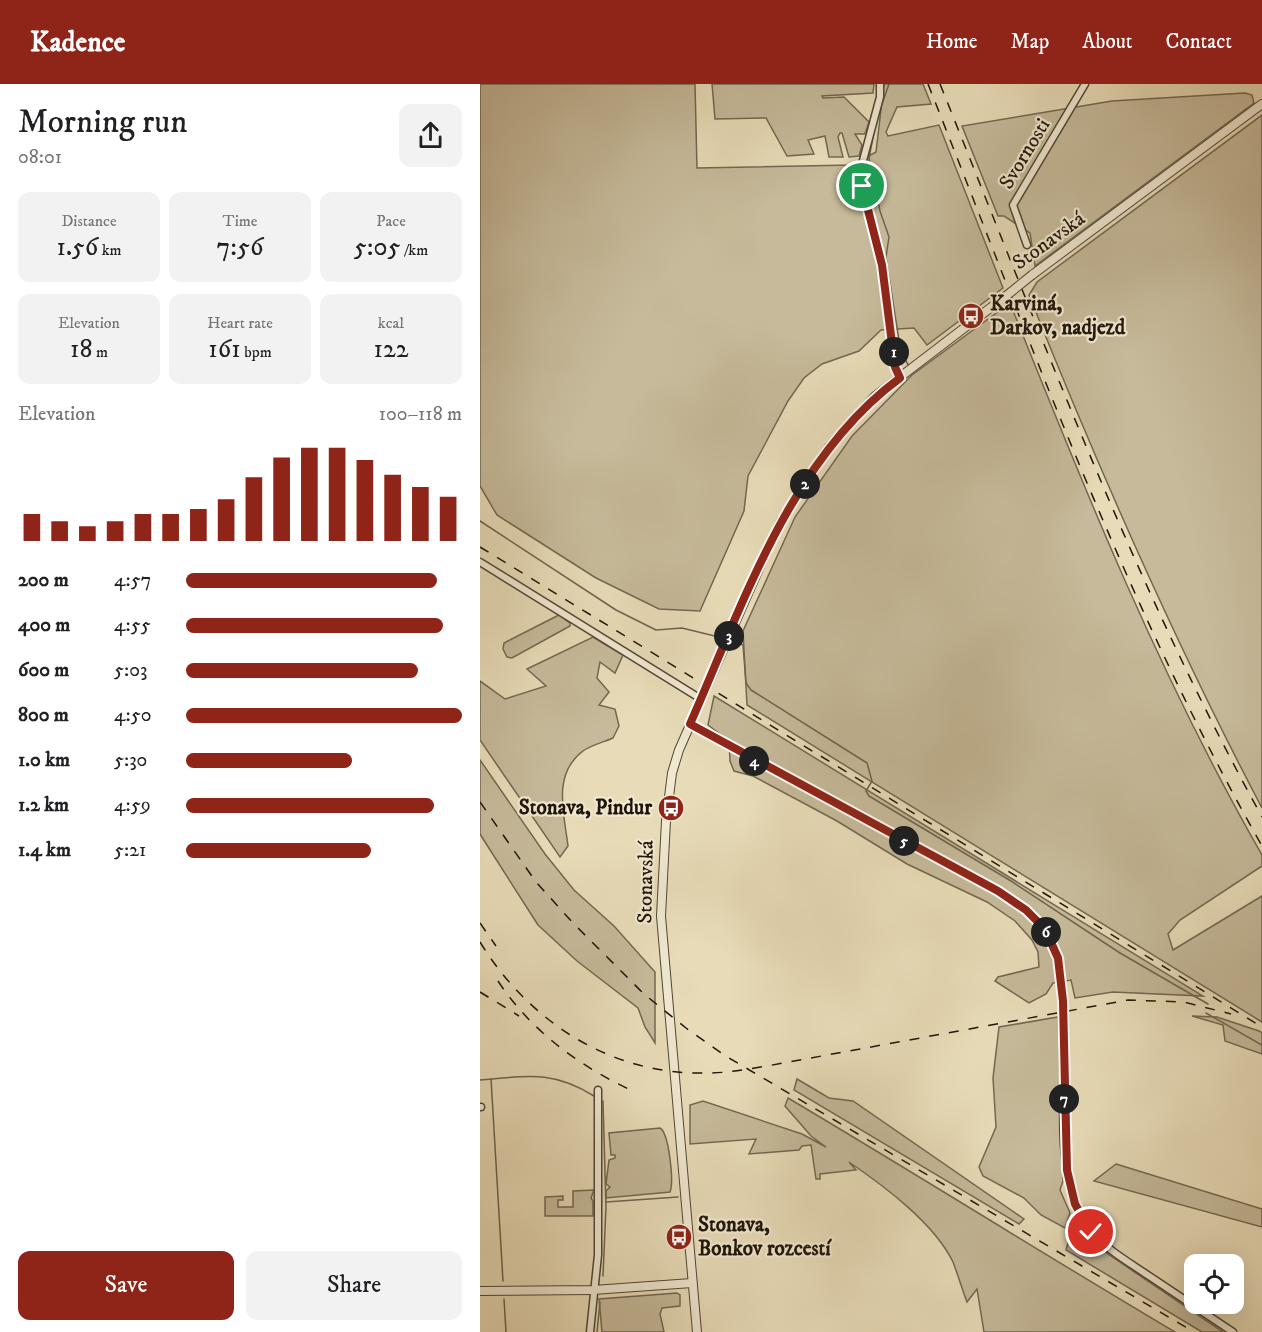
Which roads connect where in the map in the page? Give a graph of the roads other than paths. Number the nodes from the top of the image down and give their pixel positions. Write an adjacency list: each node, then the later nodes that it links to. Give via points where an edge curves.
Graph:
1 (880, 84): 5 (street, via 861,168 862,186 882,265 895,367)
2 (1085, 84): 4 (street, Svornosti, via 1013,205)
3 (1262, 104): 5 (street, Stonavská, bridge)
4 (1027, 245)
5 (900, 378): 7 (street, Stonavská, via 874,397 829,447 781,521)
6 (480, 562): 7 (street)
7 (701, 699): 8 (street, Stonavská)
8 (690, 724): 10 (street, Stonavská, via 669,787 661,915); 15 (street, via 998,891 1045,929 1060,969 1067,1170 1075,1204 1091,1232 1114,1252)
9 (598, 1090): 11 (street, via 598,1255)
10 (692, 1283): 11 (street); 14 (street, Stonavská)
11 (593, 1290): 12 (street); 13 (street)
12 (480, 1291)
13 (590, 1332)
14 (697, 1332)
15 (1233, 1332)

